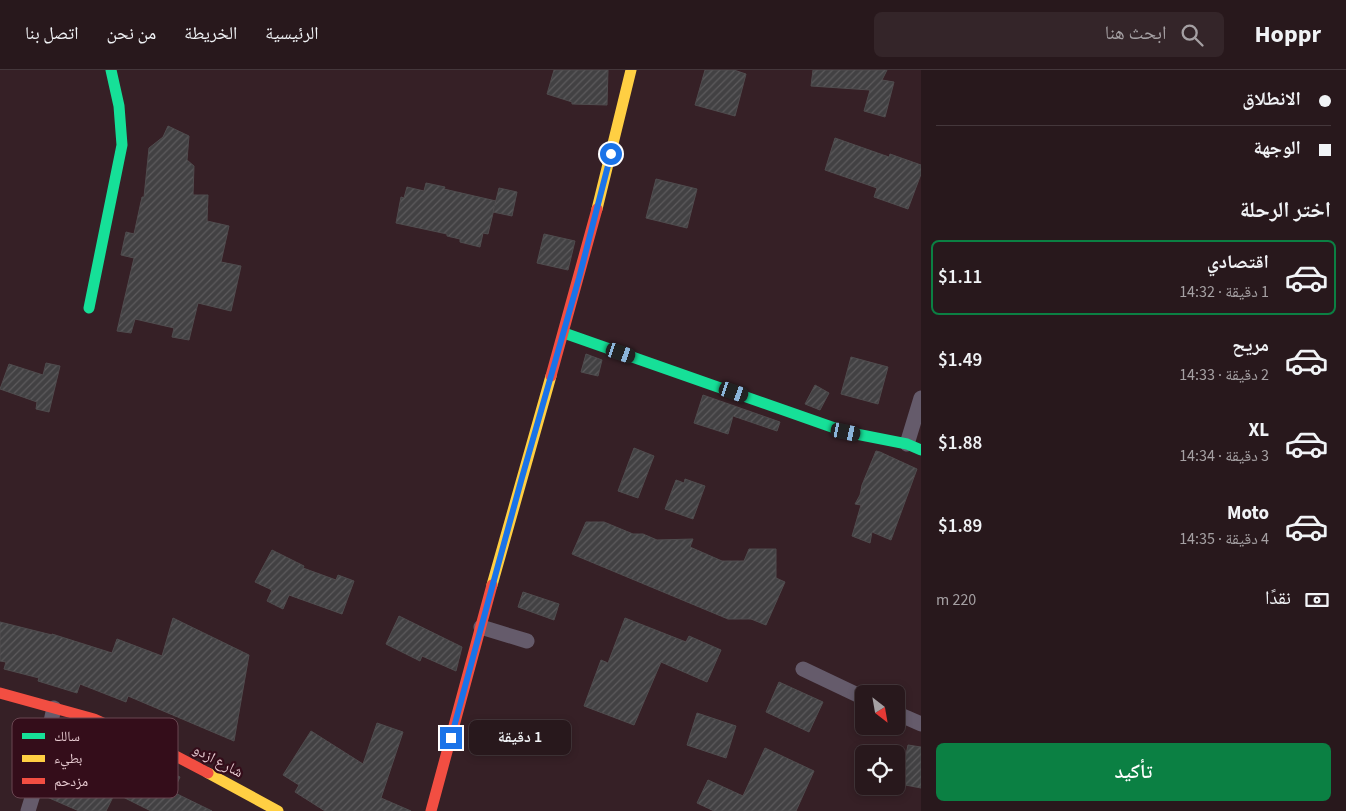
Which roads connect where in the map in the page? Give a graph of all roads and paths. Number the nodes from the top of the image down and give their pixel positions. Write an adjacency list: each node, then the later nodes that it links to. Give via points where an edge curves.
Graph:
1 (111, 70): 3 (street, via 119,106 122,145)
2 (631, 70): 4 (street)
3 (89, 308)
4 (564, 333): 6 (street, via 846,432); 7 (street)
5 (921, 398): 6 (street)
6 (914, 447)
7 (481, 627): 8 (street); 21 (street)
8 (527, 641)
9 (803, 669): 11 (street)
10 (0, 693): 12 (street, شارع ازدو)
11 (855, 694)
12 (54, 708): 14 (street); 15 (street, شارع ازدو)
13 (905, 717): 16 (street)
14 (52, 718)
15 (87, 718)
16 (921, 724)
17 (178, 757): 20 (street, شارع ازدو)
18 (32, 798): 19 (street)
19 (28, 811)
20 (278, 811)
21 (431, 811)

